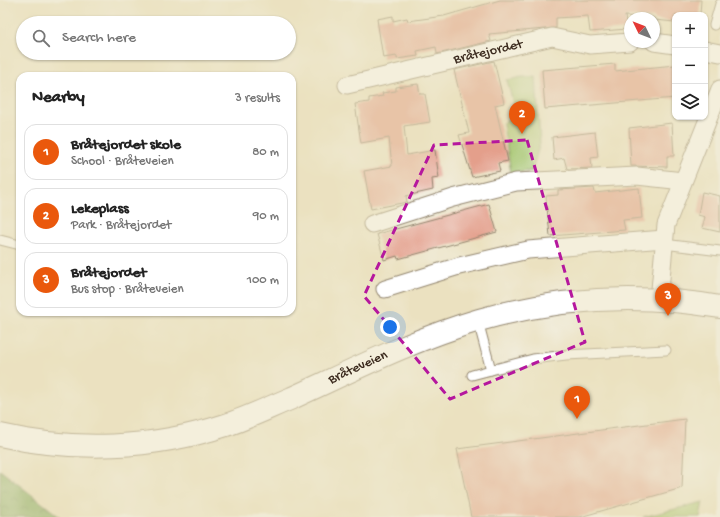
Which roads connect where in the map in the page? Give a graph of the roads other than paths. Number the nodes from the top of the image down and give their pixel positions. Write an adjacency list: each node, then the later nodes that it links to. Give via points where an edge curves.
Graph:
1 (720, 4): 2 (lane)
2 (714, 25)
3 (624, 42): 8 (street, Bråtejordet, via 590,45 552,37)
4 (660, 43): 5 (street)
5 (672, 45)
6 (708, 51): 7 (street)
7 (720, 53)
8 (347, 85)
9 (720, 89): 10 (street)
10 (684, 181): 11 (street, via 637,176 516,182 453,198); 13 (street, via 670,211)
11 (372, 224)
12 (0, 240): 14 (lane)
13 (664, 241): 15 (lane); 16 (street, via 528,250 459,266); 17 (street)
14 (16, 244)
15 (720, 251)
16 (385, 289)
17 (659, 300): 18 (main road, Bråteveien); 19 (main road, Bråteveien, via 564,304 512,312)
18 (720, 307)
19 (478, 321): 21 (lane); 23 (main road, Bråteveien, via 415,343 245,418 185,436 109,446 37,442)
20 (666, 350): 21 (lane, via 566,355 534,359)
21 (491, 370): 22 (lane)
22 (472, 375)
23 (0, 435)

